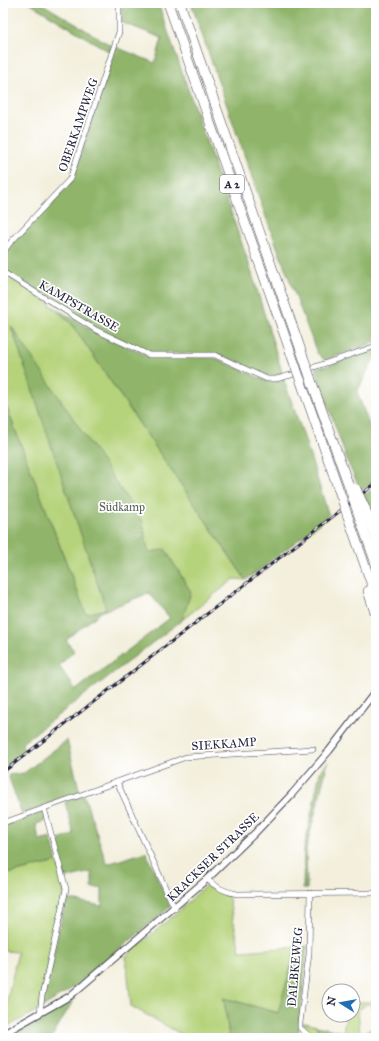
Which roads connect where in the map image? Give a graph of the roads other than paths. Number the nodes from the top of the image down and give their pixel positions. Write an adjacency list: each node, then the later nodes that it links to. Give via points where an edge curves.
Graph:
1 (119, 3): 4 (street, OBERKAMPWEG, via 119,32 70,180)
2 (168, 3): 9 (highway, A 2, bridge)
3 (180, 3): 7 (highway, A 2, bridge, via 310,377)
4 (3, 252)
5 (3, 272): 6 (street, KAMPSTRASSE, via 96,330 149,354 215,355 267,379 280,378)
6 (376, 346)
7 (361, 511): 8 (highway); 10 (highway, A 2)
8 (376, 538)
9 (358, 546): 11 (highway, A 2); 12 (highway, via 357,556)
10 (376, 564)
11 (376, 597)
12 (376, 616)
13 (376, 690): 18 (street, KRACKSER STRASSE, via 292,794)
14 (313, 749): 15 (street, SIEKKAMP, via 186,756)
15 (117, 782): 16 (street, SIEKKAMP); 21 (street)
16 (44, 808): 17 (street, SIEKKAMP); 22 (street, via 66,889)
17 (3, 823)
18 (207, 879): 20 (street, via 215,887 237,894); 21 (street, KRACKSER STRASSE)
19 (376, 892): 20 (street)
20 (310, 893): 24 (street, DALBKEWEG, via 309,954 300,1028)
21 (175, 909): 22 (street, KRACKSER STRASSE, via 70,996)
22 (40, 1013): 23 (street, KRACKSER STRASSE)
23 (3, 1034)
24 (312, 1038)

